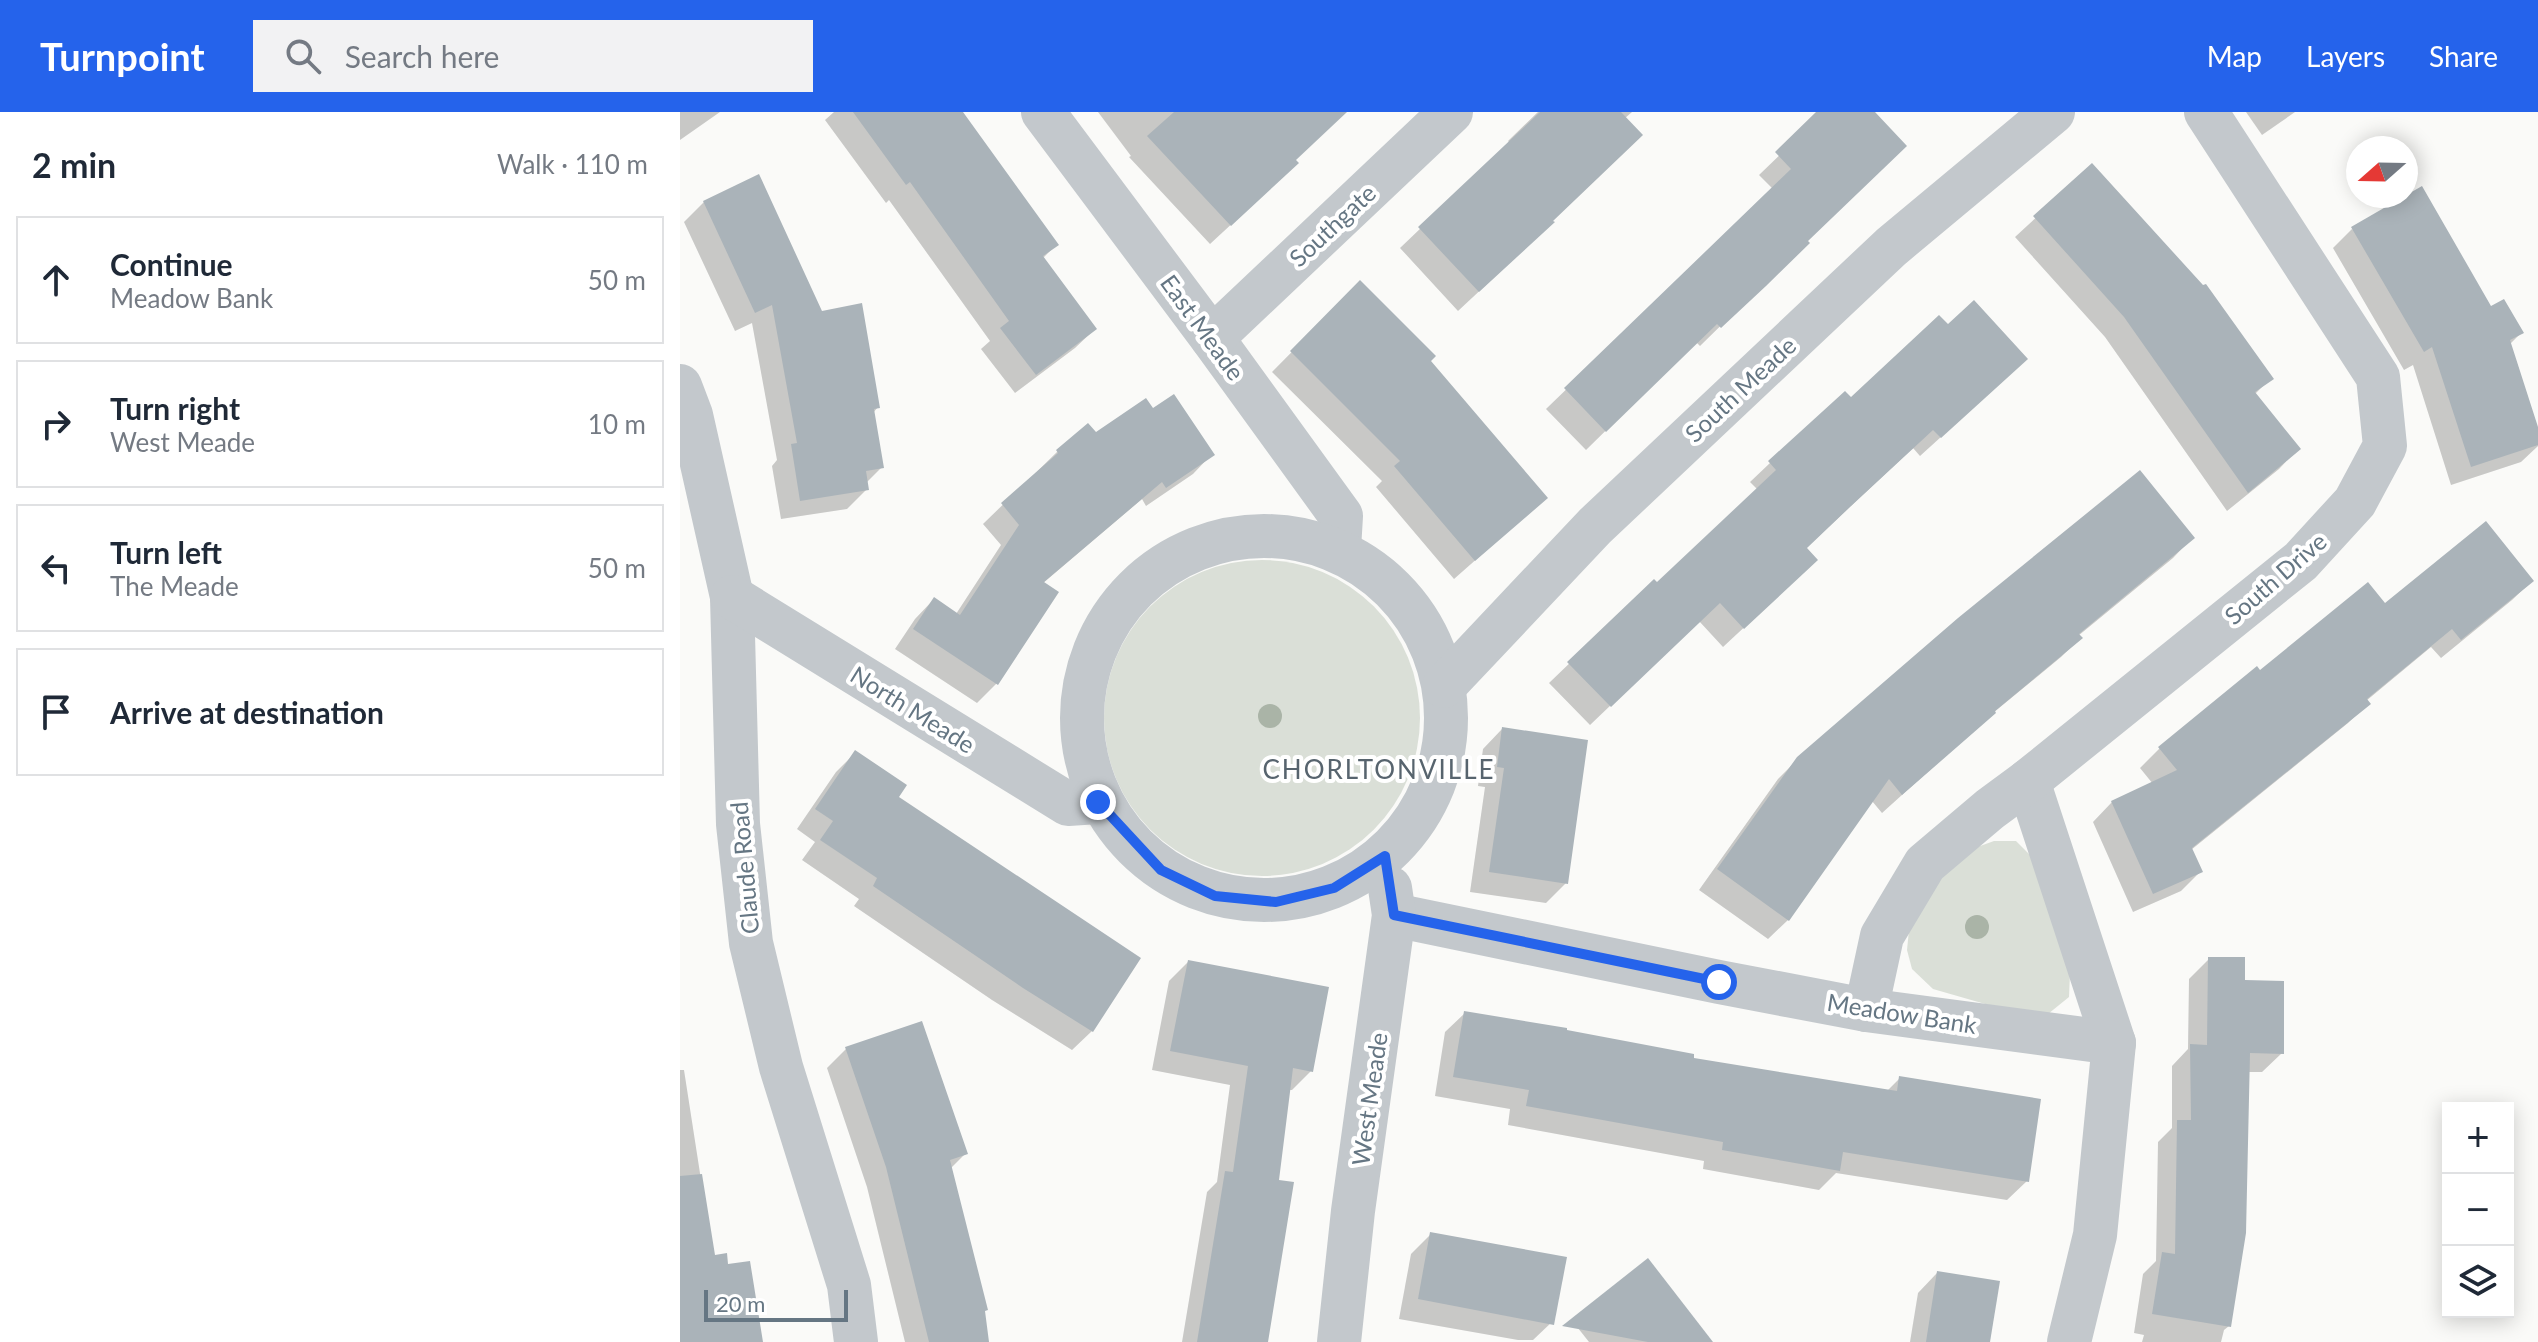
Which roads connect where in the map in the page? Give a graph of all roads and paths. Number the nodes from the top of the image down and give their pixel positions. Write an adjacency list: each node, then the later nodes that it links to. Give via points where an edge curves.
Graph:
1 (1043, 112): 5 (street, East Meade)
2 (1451, 112): 5 (street, Southgate)
3 (2053, 112): 9 (street, South Meade, via 1891,247 1595,526)
4 (2206, 112): 10 (street, South Drive, via 2378,377 2385,446 2355,502 2301,561)
5 (1212, 338): 7 (street, East Meade, via 1341,516)
6 (680, 386): 8 (street, Claude Road)
7 (1339, 549): 9 (street, via 1402,598 1429,639); 11 (street, via 1257,535 1201,545 1151,573 1112,615 1087,666 1081,723)
8 (732, 597): 11 (street, North Meade, via 1068,804); 17 (street, Claude Road, via 738,824 751,943 781,1067 849,1285)
9 (1444, 686): 12 (street, via 1445,748 1424,807)
10 (2028, 781): 14 (street, South Drive, via 1925,864 1882,936); 15 (street)
11 (1098, 802): 12 (street, via 1161,870 1215,896 1276,902 1334,888)
12 (1385, 856): 13 (street, West Meade)
13 (1394, 915): 14 (street, Meadow Bank); 16 (street, West Meade, via 1353,1211)
14 (1866, 1010): 15 (street, Meadow Bank)
15 (2114, 1043): 18 (street, via 2095,1235)
16 (1343, 1341)
17 (856, 1342)
18 (2069, 1342)

